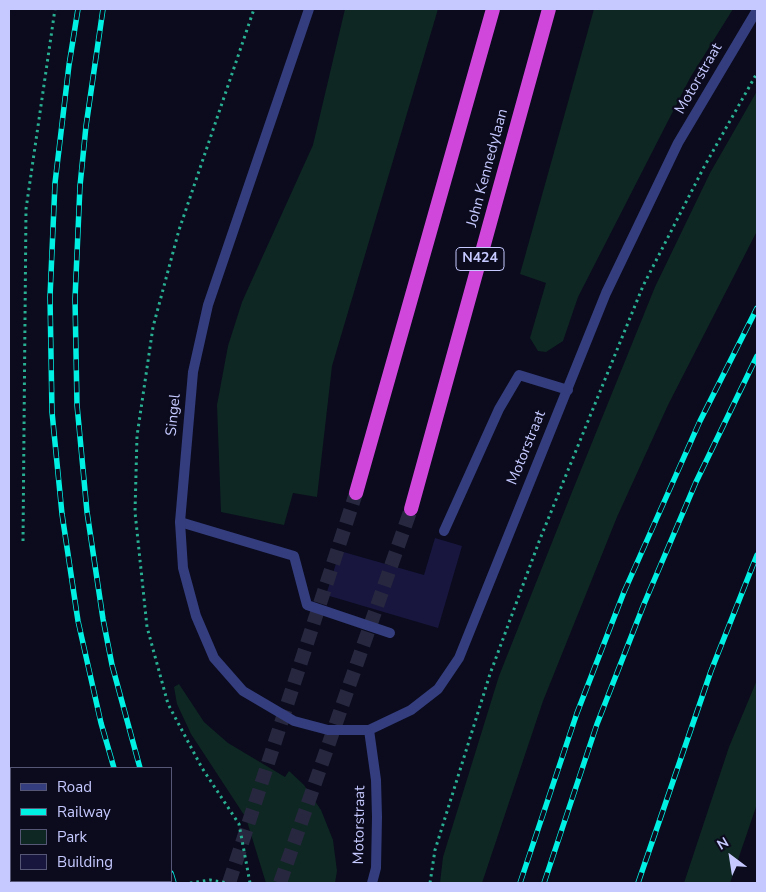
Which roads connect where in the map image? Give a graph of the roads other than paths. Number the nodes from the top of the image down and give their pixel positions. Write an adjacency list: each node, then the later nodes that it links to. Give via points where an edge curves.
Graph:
1 (308, 9): 8 (street, Singel, via 208,305 193,372)
2 (493, 9): 6 (highway)
3 (549, 9): 7 (highway, John Kennedylaan / N424)
4 (757, 10): 5 (street, Motorstraat, via 678,143 606,293)
5 (568, 390): 9 (street, via 519,375 499,409); 11 (street, Motorstraat, via 459,658 438,689 412,710)
6 (356, 493)
7 (411, 509)
8 (180, 522): 10 (street, via 294,556 307,605); 11 (street, Singel, via 183,568 196,616 214,658 243,691 294,721 328,730)
9 (444, 531)
10 (390, 633)
11 (368, 730): 12 (street, Motorstraat, via 378,817 376,868)
12 (372, 883)

